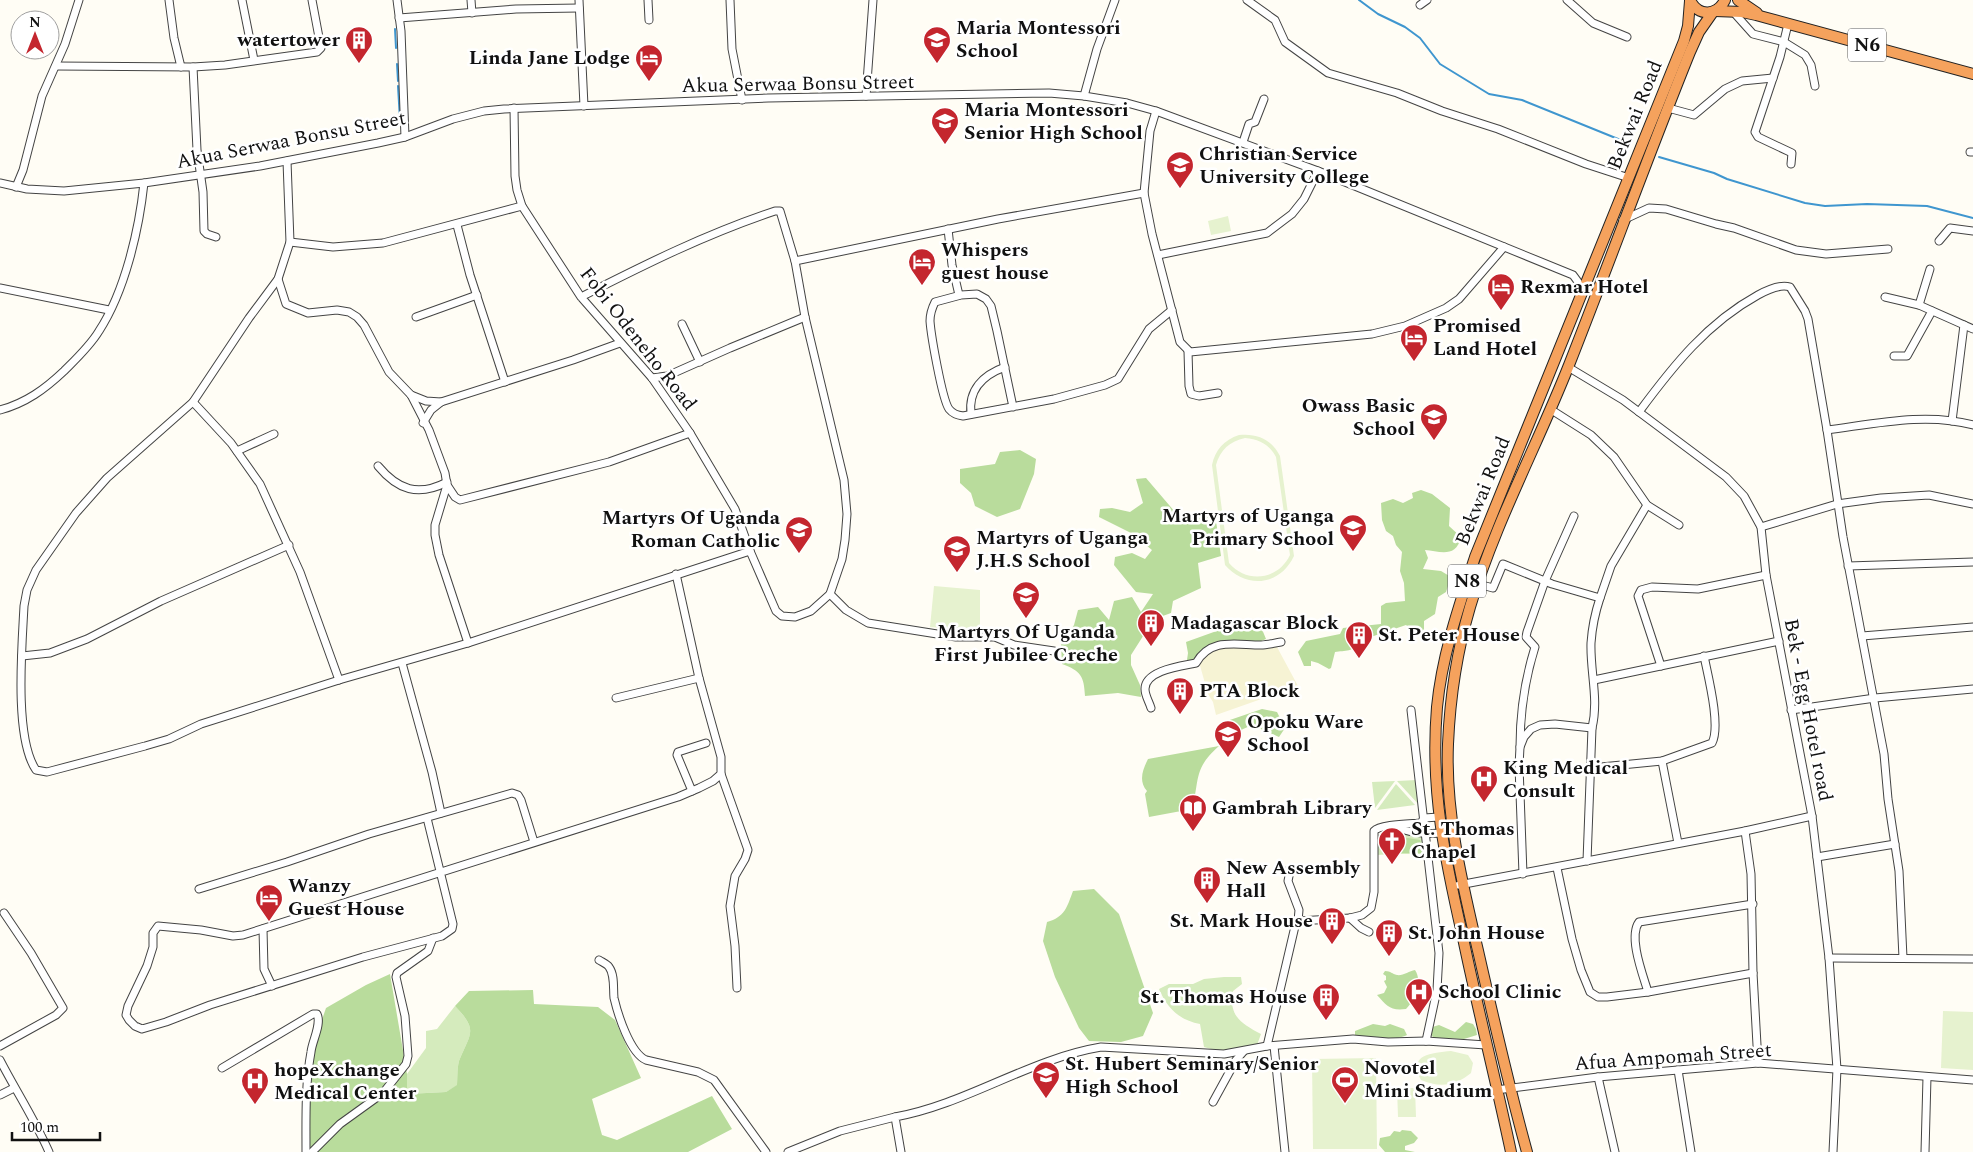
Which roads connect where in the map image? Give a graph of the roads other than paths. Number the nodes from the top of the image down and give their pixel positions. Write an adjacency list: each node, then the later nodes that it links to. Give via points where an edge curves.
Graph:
1 (79, 0): 32 (street)
2 (169, 0): 33 (street)
3 (242, 0): 31 (street)
4 (312, 0): 31 (street, via 320,50)
5 (398, 0): 24 (street)
6 (471, 0): 21 (street)
7 (648, 0): 25 (street)
8 (730, 0): 41 (street, via 732,49)
9 (873, 0): 38 (street)
10 (1115, 0): 39 (street)
11 (1247, 0): 52 (street, via 1274,20 1285,42 1328,73 1397,93)
12 (1427, 0): 19 (street)
13 (1567, 0): 28 (street, via 1593,23)
14 (1682, 0): 29 (highway)
15 (1690, 0): 20 (highway, N6, via 1702,12); 29 (highway, N8)
16 (1725, 0): 20 (highway, via 1722,7)
17 (1738, 0): 23 (highway, N6)
18 (579, 4): 21 (street); 42 (street)
19 (1420, 5)
20 (1714, 12): 23 (highway, N6); 27 (highway, N8)
21 (472, 13): 24 (street)
22 (1736, 15): 23 (highway); 27 (highway, via 1718,20); 30 (street, via 1753,34)
23 (1759, 16): 26 (highway, N6)
24 (400, 18): 46 (street)
25 (649, 20)
26 (1788, 24): 30 (street); 35 (highway, N6)
27 (1699, 32): 44 (highway, Bekwai Road / N8)
28 (1627, 37)
29 (1684, 40): 52 (highway, Bekwai Road / N8)
30 (1784, 42): 36 (street); 37 (street, via 1805,55 1811,65)
31 (254, 60): 34 (street)
32 (56, 66): 33 (street); 55 (street, via 42,96)
33 (181, 67): 34 (street)
34 (192, 67): 51 (street)
35 (1973, 74)
36 (1773, 78): 44 (street, via 1742,81 1725,89 1694,115); 49 (street, via 1756,134 1792,153)
37 (1815, 86)
38 (866, 96): 39 (street, Akua Serwaa Bonsu Street, via 1049,93); 41 (street, Akua Serwaa Bonsu Street)
39 (1084, 96): 45 (street, Akua Serwaa Bonsu Street)
40 (1264, 99): 47 (street, via 1255,122 1249,124)
41 (742, 100): 42 (street, Akua Serwaa Bonsu Street)
42 (584, 106): 43 (street, Akua Serwaa Bonsu Street)
43 (514, 108): 46 (street, Akua Serwaa Bonsu Street, via 452,119); 57 (street, Fobi Odeneho Road, via 515,176)
44 (1668, 108): 58 (highway, Bekwai Road / N8)
45 (1156, 111): 47 (street, Akua Serwaa Bonsu Street); 56 (street, via 1150,131)
46 (405, 137): 48 (street, Akua Serwaa Bonsu Street)
47 (1243, 142): 50 (street, Akua Serwaa Bonsu Street)
48 (287, 161): 51 (street, Akua Serwaa Bonsu Street); 64 (street)
49 (1791, 164)
50 (1318, 171): 65 (street, Akua Serwaa Bonsu Street); 67 (street, via 1304,199 1292,214 1267,234)
51 (200, 175): 54 (street, Akua Serwaa Bonsu Street); 62 (street, via 204,192 204,231)
52 (1629, 178): 70 (highway, Bekwai Road / N8)
53 (0, 183): 55 (street, Akua Serwaa Bonsu Street)
54 (144, 183): 55 (street, Akua Serwaa Bonsu Street, via 64,191); 80 (street, via 134,244)
55 (16, 187)
56 (1144, 193): 60 (street); 67 (street)
57 (522, 206): 59 (street); 78 (street, Fobi Odeneho Road)
58 (1623, 220): 66 (street, via 1644,209 1666,209 1796,250 1826,254); 93 (highway, Bekwai Road / N8)
59 (457, 224): 64 (street, via 366,245 333,247); 75 (street)
60 (948, 230): 68 (street); 76 (street)
61 (1973, 231): 63 (street, via 1950,228)
62 (216, 237)
63 (1938, 241)
64 (290, 242): 72 (street)
65 (1504, 247): 71 (street, Akua Serwaa Bonsu Street); 89 (street, via 1458,299 1446,308 1405,326 1362,335)
66 (1888, 249)
67 (1158, 255): 81 (street)
68 (795, 261): 78 (street, via 780,211 775,211 698,239); 84 (street)
69 (1930, 269): 79 (street)
70 (1591, 272): 71 (street); 74 (highway, Bekwai Road / N8)
71 (1573, 275): 74 (street)
72 (278, 279): 99 (street, via 286,304 308,313 337,310 357,317 389,372); 100 (street)
73 (0, 288): 80 (street)
74 (1584, 290): 107 (highway, Bekwai Road / N8)
75 (476, 295): 83 (street); 96 (street)
76 (959, 295): 92 (street, via 977,294 991,306); 106 (street, via 935,302 930,320 946,403 955,414)
77 (1885, 297): 79 (street)
78 (581, 298): 88 (street, Fobi Odeneho Road)
79 (1919, 306): 82 (street)
80 (110, 310): 103 (street, via 99,331 79,356 51,383 32,398)
81 (1172, 310): 89 (street, via 1180,342); 102 (street, via 1149,329 1118,379 1086,391)
82 (1932, 311): 86 (street); 90 (street, via 1909,354)
83 (416, 317)
84 (806, 317): 91 (street); 132 (street, via 844,480 847,514 842,560)
85 (682, 324): 91 (street)
86 (1964, 325): 87 (street); 108 (street)
87 (1973, 329)
88 (620, 343): 95 (street, Fobi Odeneho Road); 96 (street)
89 (1188, 351): 98 (street, via 1191,394)
90 (1894, 356)
91 (700, 362): 94 (street)
92 (1005, 367): 102 (street); 106 (street, via 990,372 984,378 971,398)
93 (1568, 367): 104 (highway, Bekwai Road / N8); 105 (street, Bek - Egg Hotel road)
94 (667, 376): 95 (street); 97 (street)
95 (652, 378): 97 (street, Fobi Odeneho Road)
96 (506, 382): 101 (street)
97 (661, 391): 113 (street, Fobi Odeneho Road)
98 (1218, 393)
99 (411, 395): 101 (street, via 426,401); 109 (street)
100 (193, 402): 115 (street); 140 (street, via 107,478 50,548 27,590)
101 (442, 402): 109 (street, via 431,410)
102 (1013, 407): 106 (street)
103 (0, 410)
104 (1550, 410): 110 (highway, Bekwai Road / N8); 120 (street, via 1591,435 1614,457)
105 (1638, 412): 112 (street, via 1699,338 1765,291 1786,286 1792,289 1806,315); 123 (street, Bek - Egg Hotel road, via 1726,477 1744,496)
106 (971, 414)
107 (1530, 419): 110 (highway); 162 (highway, Bekwai Road / N8, via 1475,557 1450,636 1438,707 1436,780)
108 (1952, 420): 111 (street); 112 (street, via 1917,420)
109 (423, 423): 117 (street, via 442,461)
110 (1544, 424): 131 (highway, Bekwai Road / N8)
111 (1973, 425)
112 (1827, 430): 118 (street)
113 (690, 433): 117 (street, via 609,462 460,500); 125 (street, Fobi Odeneho Road, via 735,508)
114 (274, 434): 115 (street)
115 (237, 451): 124 (street, via 260,484)
116 (378, 466): 117 (street, via 391,480 410,490 429,490)
117 (447, 483): 138 (street, via 434,535)
118 (1837, 504): 119 (street, via 1928,495); 123 (street); 127 (street)
119 (1973, 504)
120 (1647, 505): 122 (street); 133 (street, via 1611,566)
121 (1574, 516): 130 (street)
122 (1680, 526)
123 (1760, 527): 129 (street, Bek - Egg Hotel road)
124 (289, 545): 140 (street, via 161,601 87,639 50,654); 145 (street)
125 (750, 551): 128 (street); 132 (street, Fobi Odeneho Road, via 776,611 782,616 795,617 811,611)
126 (1973, 562): 127 (street)
127 (1848, 566): 135 (street)
128 (676, 574): 138 (street); 144 (street)
129 (1766, 575): 136 (street, Bek - Egg Hotel road); 143 (street, via 1698,589 1652,587 1642,590 1638,596)
130 (1545, 580): 131 (street, via 1503,564 1493,588); 133 (street); 155 (street, via 1526,637 1535,647 1524,689)
131 (1478, 584): 178 (highway, Bekwai Road / N8, via 1456,667 1448,744 1449,794)
132 (830, 594): 139 (street, via 846,610 868,623 956,637 994,637 1014,646)
133 (1600, 598): 146 (street, via 1591,645)
134 (1973, 626): 135 (street)
135 (1862, 636): 149 (street)
136 (1779, 641): 141 (street); 152 (street, Bek - Egg Hotel road)
137 (1280, 642): 150 (street, via 1217,645 1196,663 1158,672 1145,686)
138 (468, 643): 142 (street)
139 (1054, 651)
140 (22, 656): 145 (street, via 22,713 30,762 36,770 47,772 169,739 201,724)
141 (1704, 656): 143 (street); 156 (street, via 1714,711 1715,737 1706,747)
142 (402, 663): 145 (street); 160 (street)
143 (1661, 666): 146 (street)
144 (699, 678): 148 (street); 158 (street, via 721,757)
145 (339, 680)
146 (1594, 680): 153 (street, via 1596,711)
147 (1973, 689): 149 (street)
148 (616, 698)
149 (1875, 698): 152 (street); 171 (street)
150 (1151, 708)
151 (1411, 710): 164 (street)
152 (1791, 710): 161 (street, Bek - Egg Hotel road)
153 (1592, 728): 155 (street, via 1540,725 1524,737); 157 (street)
154 (706, 743): 159 (street, via 677,755)
155 (1520, 747): 177 (street)
156 (1662, 761): 157 (street); 170 (street)
157 (1591, 768): 173 (street)
158 (721, 774): 159 (street); 194 (street, via 748,850 735,876 730,906)
159 (692, 791): 169 (street)
160 (441, 813): 163 (street); 169 (street, via 507,794 518,795)
161 (1812, 816): 166 (street); 172 (street, Bek - Egg Hotel road)
162 (1439, 817): 164 (street); 167 (highway, Bekwai Road / N8)
163 (427, 818): 176 (street); 180 (street)
164 (1424, 818): 165 (street, via 1421,823); 168 (street)
165 (1397, 826): 168 (street, via 1402,830); 183 (street, via 1384,826 1374,831 1372,905 1367,912)
166 (1745, 831): 170 (street); 181 (street)
167 (1441, 833): 168 (street); 179 (highway, Bekwai Road / N8)
168 (1426, 834): 196 (street, via 1439,953 1437,990)
169 (534, 842): 176 (street)
170 (1678, 843): 173 (street)
171 (1895, 844): 172 (street); 189 (street, via 1900,879)
172 (1817, 857): 188 (street, Bek - Egg Hotel road)
173 (1587, 861): 174 (street)
174 (1556, 868): 177 (street); 195 (street, via 1572,939 1590,992 1598,997 1607,997)
175 (1287, 871): 184 (street, via 1299,910)
176 (439, 872): 185 (street); 187 (street, via 453,924 449,931)
177 (1523, 874): 178 (street)
178 (1463, 884): 179 (street); 210 (highway, Bekwai Road / N8)
179 (1452, 886): 197 (highway, Bekwai Road / N8)
180 (199, 889)
181 (1753, 904): 192 (street); 195 (street, via 1639,922 1635,933)
182 (4, 913): 198 (street, via 63,1008)
183 (1350, 918): 184 (street); 186 (street)
184 (1298, 921): 199 (street, via 1294,926)
185 (263, 929): 193 (street, via 264,969); 193 (street, via 233,936 158,926 153,933 153,947 147,966 132,994 126,1015 135,1026 146,1029)
186 (1369, 932)
187 (433, 938): 193 (street); 217 (street, via 428,951 396,977 405,1016 406,1064 383,1093 340,1124)
188 (1829, 958): 189 (street); 204 (street, Bek - Egg Hotel road)
189 (1903, 958): 190 (street)
190 (1973, 959)
191 (599, 960): 218 (street, via 609,966 618,1010 639,1057 698,1072 714,1080)
192 (1753, 973): 195 (street); 202 (street)
193 (272, 986)
194 (737, 988)
195 (1648, 992)
196 (1426, 1041): 197 (street); 199 (street, via 1353,1039)
197 (1486, 1045): 211 (highway, Bekwai Road / N8)
198 (0, 1046)
199 (1271, 1046): 200 (street); 221 (street)
200 (1244, 1051): 213 (street); 214 (street, via 1224,1054 1101,1047 1085,1050 1038,1065 958,1098)
201 (0, 1060): 209 (street)
202 (1758, 1063): 204 (street, Afua Ampomah Street); 205 (street, Afua Ampomah Street)
203 (222, 1068): 216 (street, via 317,1014 319,1020 308,1070)
204 (1837, 1069): 207 (street, Afua Ampomah Street); 226 (street, Bek - Egg Hotel road)
205 (1678, 1070): 206 (street, Afua Ampomah Street); 225 (street)
206 (1598, 1077): 210 (street, Afua Ampomah Street); 224 (street)
207 (1927, 1077): 208 (street, Afua Ampomah Street); 227 (street)
208 (1973, 1080)
209 (14, 1088): 212 (street); 215 (street, via 30,1112)
210 (1509, 1088): 211 (street, Afua Ampomah Street); 223 (highway, Bekwai Road / N8)
211 (1496, 1090): 222 (highway, Bekwai Road / N8)
212 (0, 1095)
213 (1213, 1102)
214 (894, 1117): 219 (street, via 840,1131); 220 (street)
215 (49, 1152)
216 (306, 1152)
217 (312, 1152)
218 (766, 1152)
219 (788, 1152)
220 (901, 1152)
221 (1285, 1152)
222 (1511, 1152)
223 (1527, 1152)
224 (1615, 1152)
225 (1691, 1152)
226 (1834, 1152)
227 (1925, 1152)

